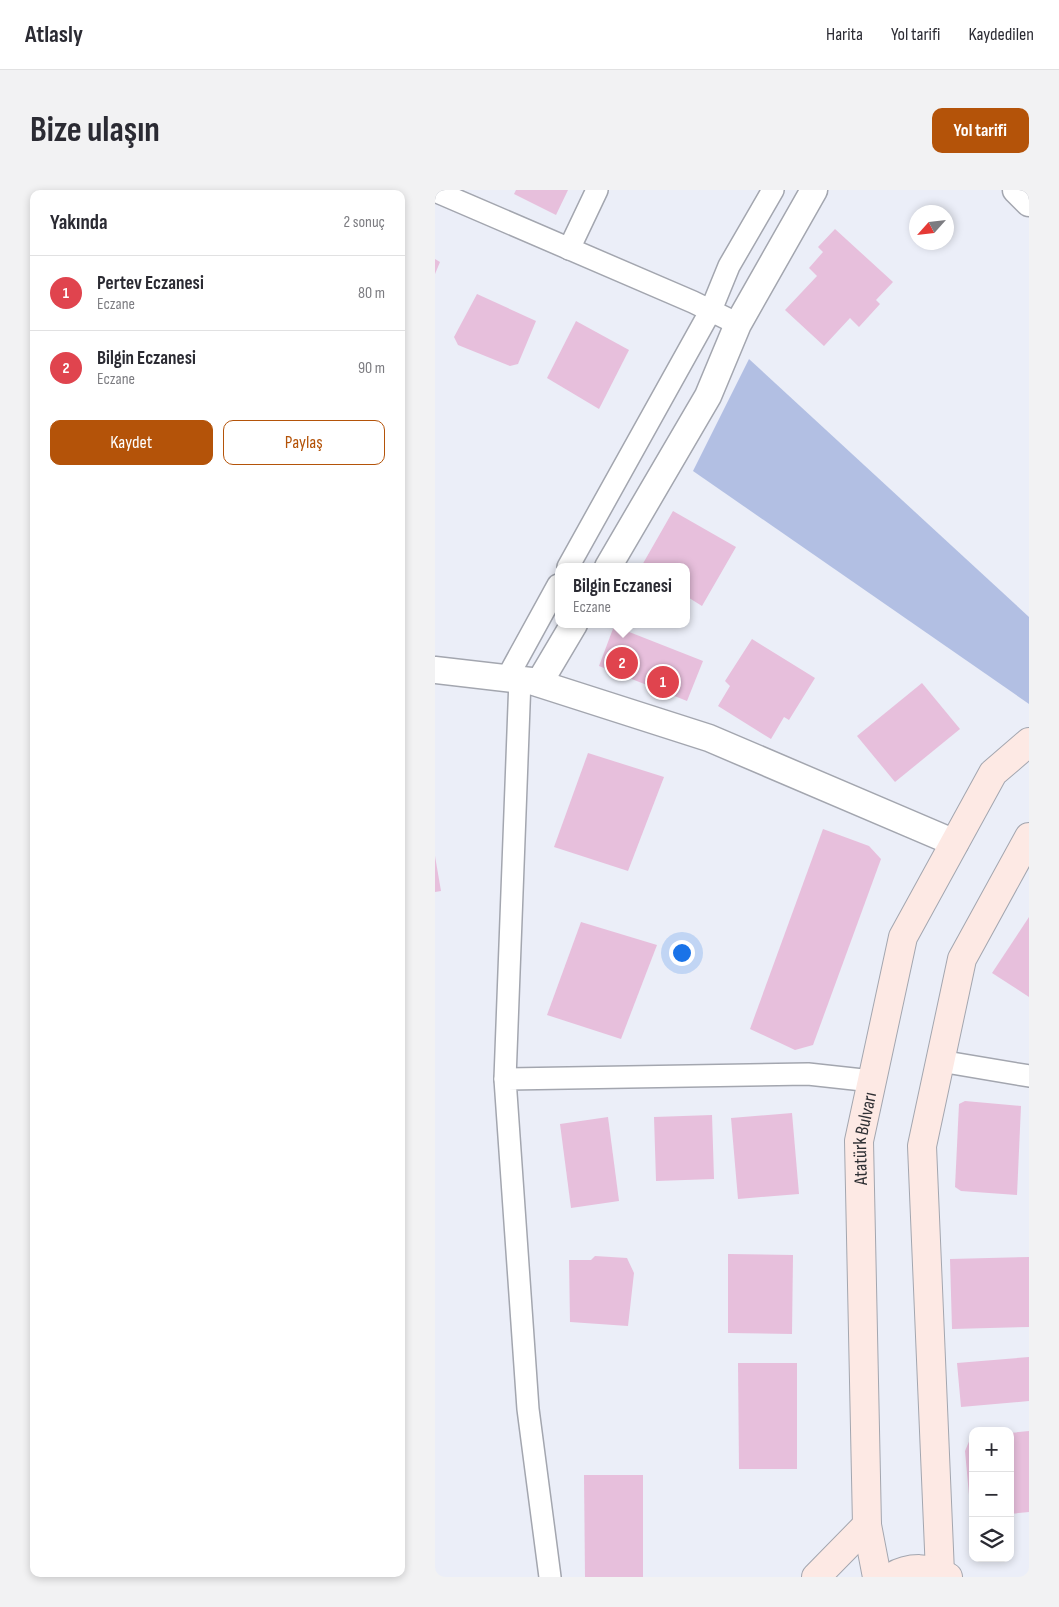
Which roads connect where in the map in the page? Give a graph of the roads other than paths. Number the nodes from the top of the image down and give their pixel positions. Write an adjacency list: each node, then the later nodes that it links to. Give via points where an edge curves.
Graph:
1 (597, 190): 7 (street)
2 (773, 190): 8 (street, via 729,266)
3 (814, 190): 9 (street)
4 (1016, 190): 6 (street)
5 (435, 191): 7 (street)
6 (1029, 203)
7 (569, 249): 8 (street)
8 (711, 310): 9 (street); 10 (street)
9 (738, 324): 11 (street, via 708,396)
10 (570, 563)
11 (610, 563)
12 (555, 593): 15 (street)
13 (570, 628): 15 (street)
14 (435, 670): 15 (street)
15 (522, 680): 18 (street, via 709,738); 21 (street)
16 (1029, 742): 18 (main road, Atatürk Bulvarı, via 993,773)
17 (1029, 837): 19 (main road, via 962,959)
18 (955, 843): 22 (main road, Atatürk Bulvarı, via 903,937)
19 (940, 1062): 20 (street); 24 (main road, via 922,1146)
20 (1029, 1076)
21 (505, 1079): 22 (street, via 808,1074); 25 (street, via 528,1409)
22 (872, 1081): 23 (main road, Atatürk Bulvarı, via 859,1141)
23 (867, 1525): 26 (main road); 27 (main road, Atatürk Bulvarı)
24 (944, 1575): 28 (main road, via 919,1569)
25 (550, 1577)
26 (816, 1577)
27 (877, 1577)
28 (891, 1577)

